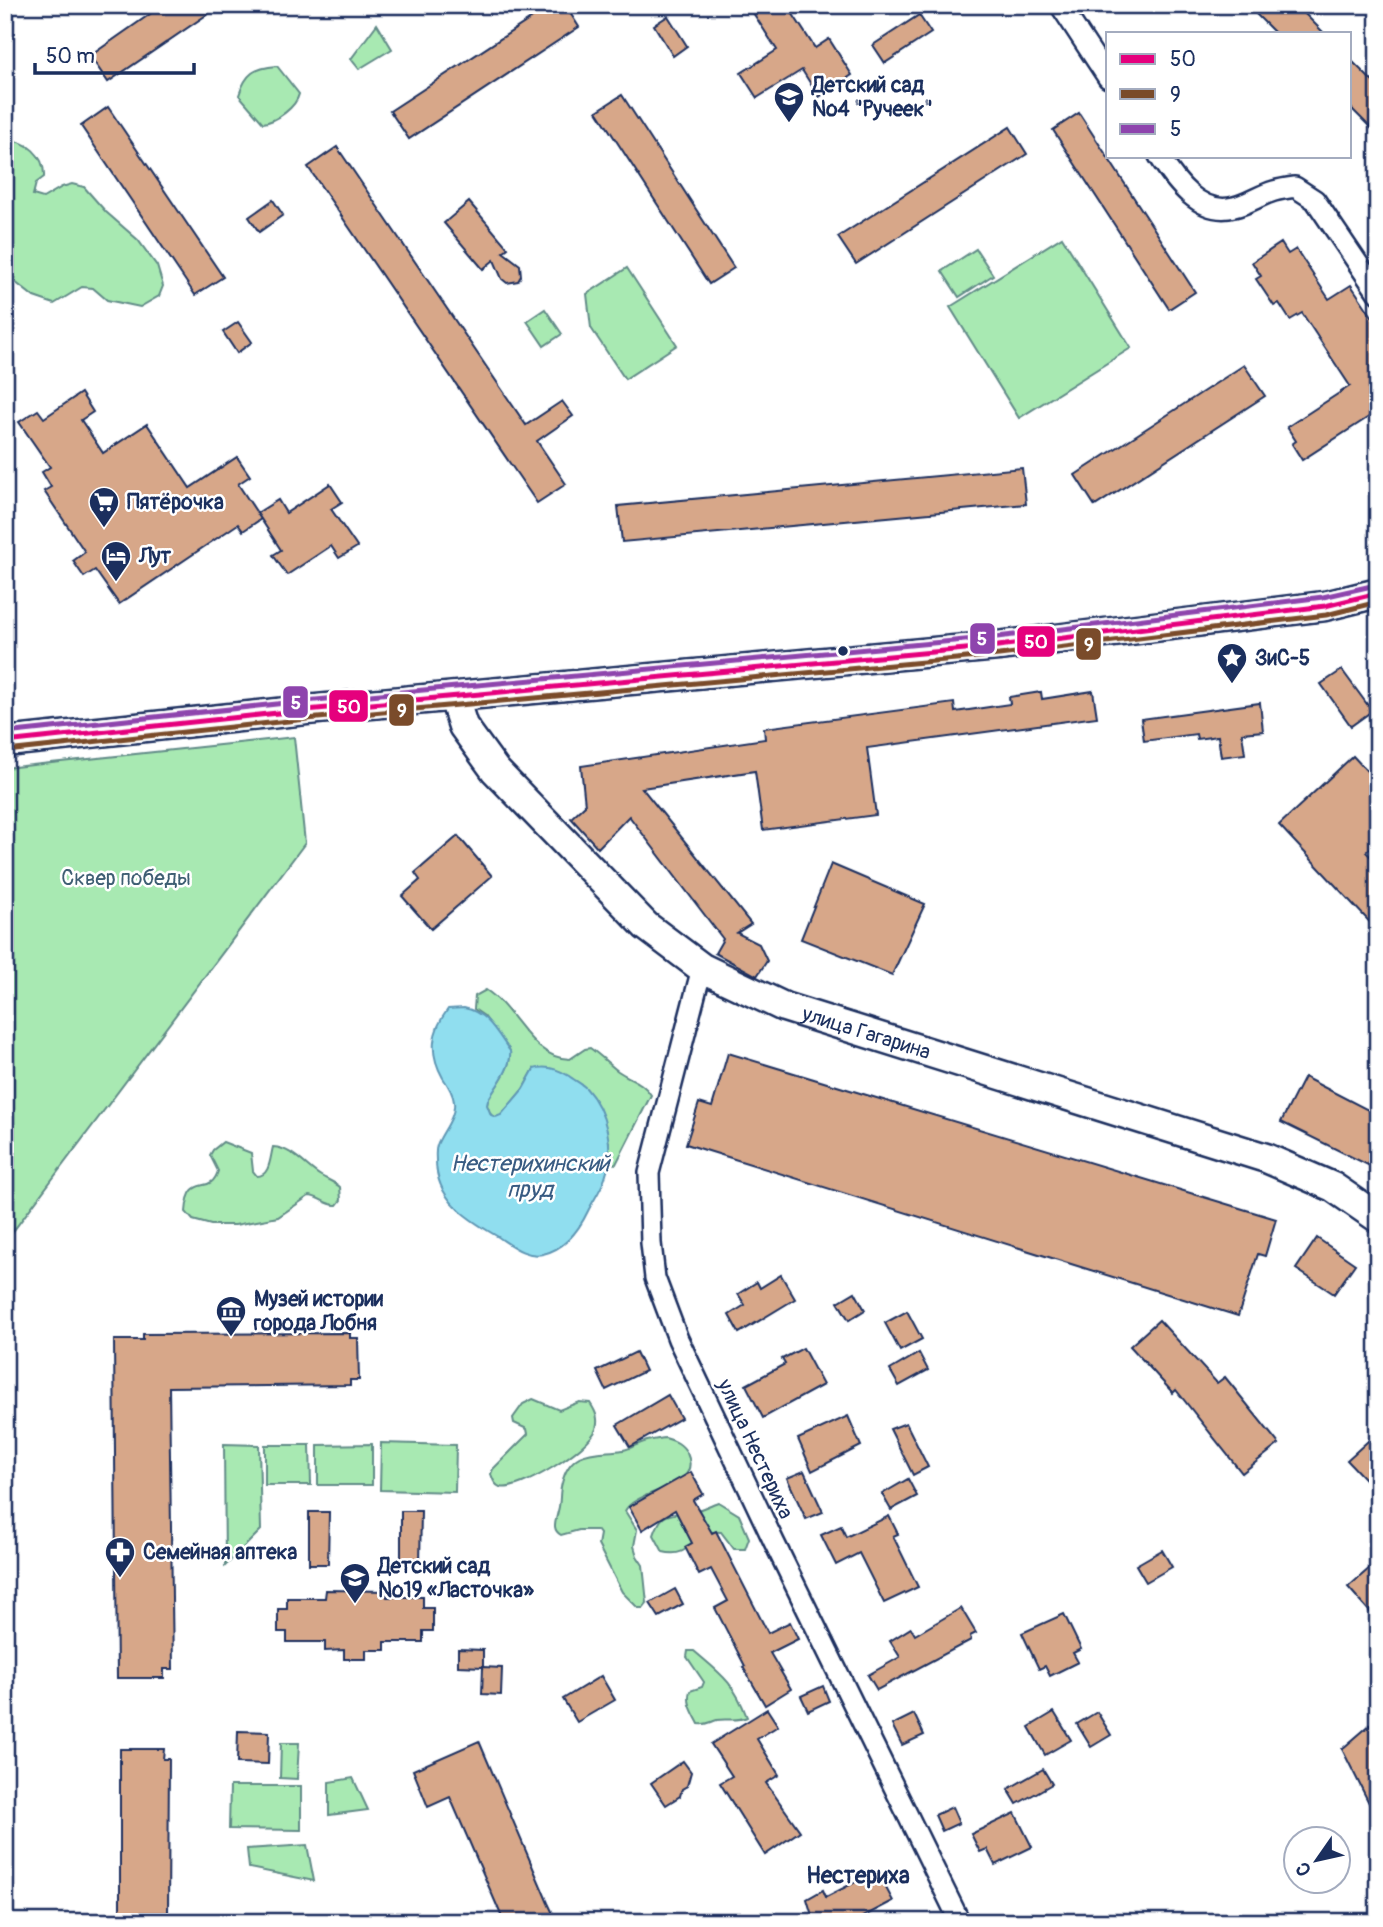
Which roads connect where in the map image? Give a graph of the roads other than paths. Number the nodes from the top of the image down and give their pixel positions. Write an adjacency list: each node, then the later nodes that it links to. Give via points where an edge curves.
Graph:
1 (1060, 5): 2 (street)
2 (1106, 75)
3 (1160, 158): 4 (street, via 1194,199 1214,209 1234,208 1275,190 1295,187 1315,200)
4 (1378, 293)
5 (1378, 593): 6 (main road, via 1325,606 998,646)
6 (454, 698): 7 (main road); 8 (main road, улица Гагарина, via 463,726 495,770 646,926)
7 (5, 742)
8 (702, 968): 9 (main road, улица Гагарина, via 785,1007 1266,1158 1333,1187); 10 (street, улица Нестериха, via 649,1173 655,1278 678,1339 757,1506)
9 (1378, 1218)
10 (960, 1922)

